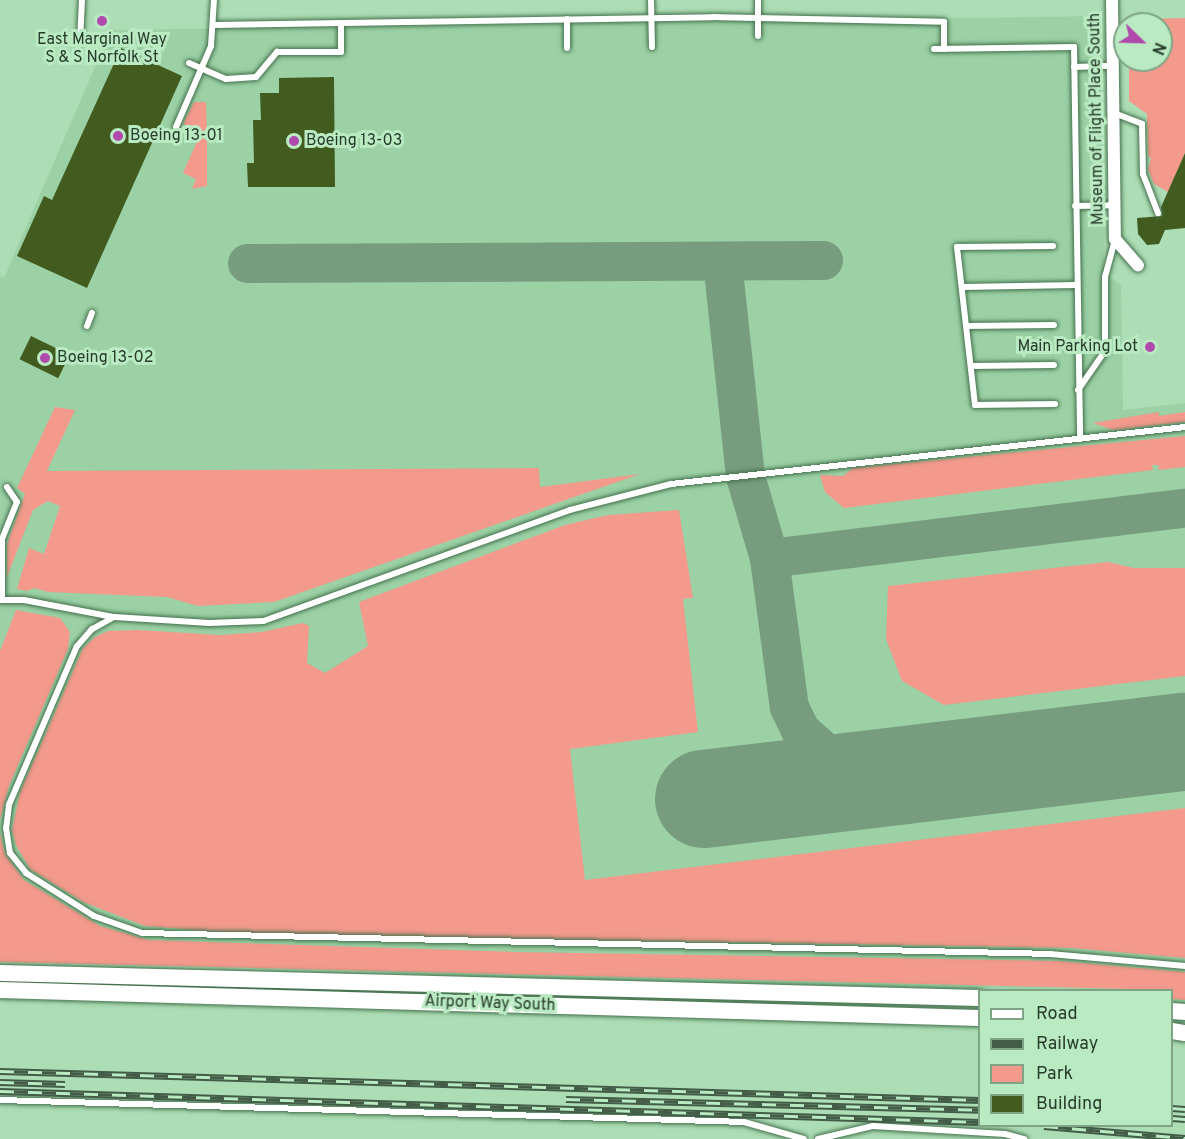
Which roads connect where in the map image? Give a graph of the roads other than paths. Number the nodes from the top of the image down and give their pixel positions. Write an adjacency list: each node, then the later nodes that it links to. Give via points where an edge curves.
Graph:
1 (82, 0): 12 (lane)
2 (214, 0): 10 (lane)
3 (651, 0): 6 (lane)
4 (758, 0): 7 (lane)
5 (1112, 0): 18 (street, Museum of Flight Place South)
6 (652, 18): 7 (lane); 8 (lane); 13 (lane)
7 (758, 18): 11 (lane); 16 (lane, via 944,22)
8 (567, 19): 9 (lane); 14 (lane)
9 (341, 22): 10 (lane); 20 (lane, via 341,51 277,52 256,77 226,79)
10 (214, 25): 20 (lane)
11 (758, 36)
12 (80, 42)
13 (652, 47)
14 (567, 48)
15 (934, 49): 16 (lane)
16 (944, 49): 19 (lane, via 1074,47)
17 (189, 63): 20 (lane)
18 (1113, 66): 19 (lane)
19 (1074, 67): 25 (lane)
20 (202, 69): 23 (lane)
21 (1113, 72): 22 (street, Museum of Flight Place South)
22 (1114, 112): 24 (street, Museum of Flight Place South); 26 (lane, via 1142,124 1145,184)
23 (176, 127)
24 (1115, 205): 25 (lane); 27 (street, Museum of Flight Place South)
25 (1075, 206): 30 (lane)
26 (1158, 213)
27 (1115, 239): 29 (street, Museum of Flight Place South); 38 (lane, via 1105,277 1106,351)
28 (1053, 246): 31 (lane, via 957,247)
29 (1138, 265)
30 (1076, 285): 31 (lane); 38 (lane)
31 (962, 287): 35 (lane)
32 (92, 313): 34 (lane)
33 (1054, 325): 35 (lane)
34 (87, 326)
35 (966, 326): 37 (lane)
36 (1054, 365): 37 (lane)
37 (971, 366): 39 (lane, via 975,405)
38 (1078, 390): 41 (lane)
39 (1055, 404)
40 (1185, 427): 41 (lane)
41 (1080, 439): 44 (lane, via 671,483 570,510 263,621 209,623)
42 (7, 488): 43 (lane, via 17,502 2,539)
43 (1, 600): 44 (lane, via 24,600)
44 (114, 617): 45 (lane, via 92,629 77,646 9,805 6,828 10,853 26,873 94,916 142,933 218,938 1050,954)
45 (1185, 966)
46 (0, 973): 48 (main road, Airport Way South)
47 (0, 990): 49 (main road, Airport Way South)
48 (978, 998)
49 (978, 1018)
50 (0, 1100): 51 (lane, via 744,1122)
51 (804, 1139)
52 (818, 1139): 53 (lane, via 873,1126)
53 (1024, 1139)

